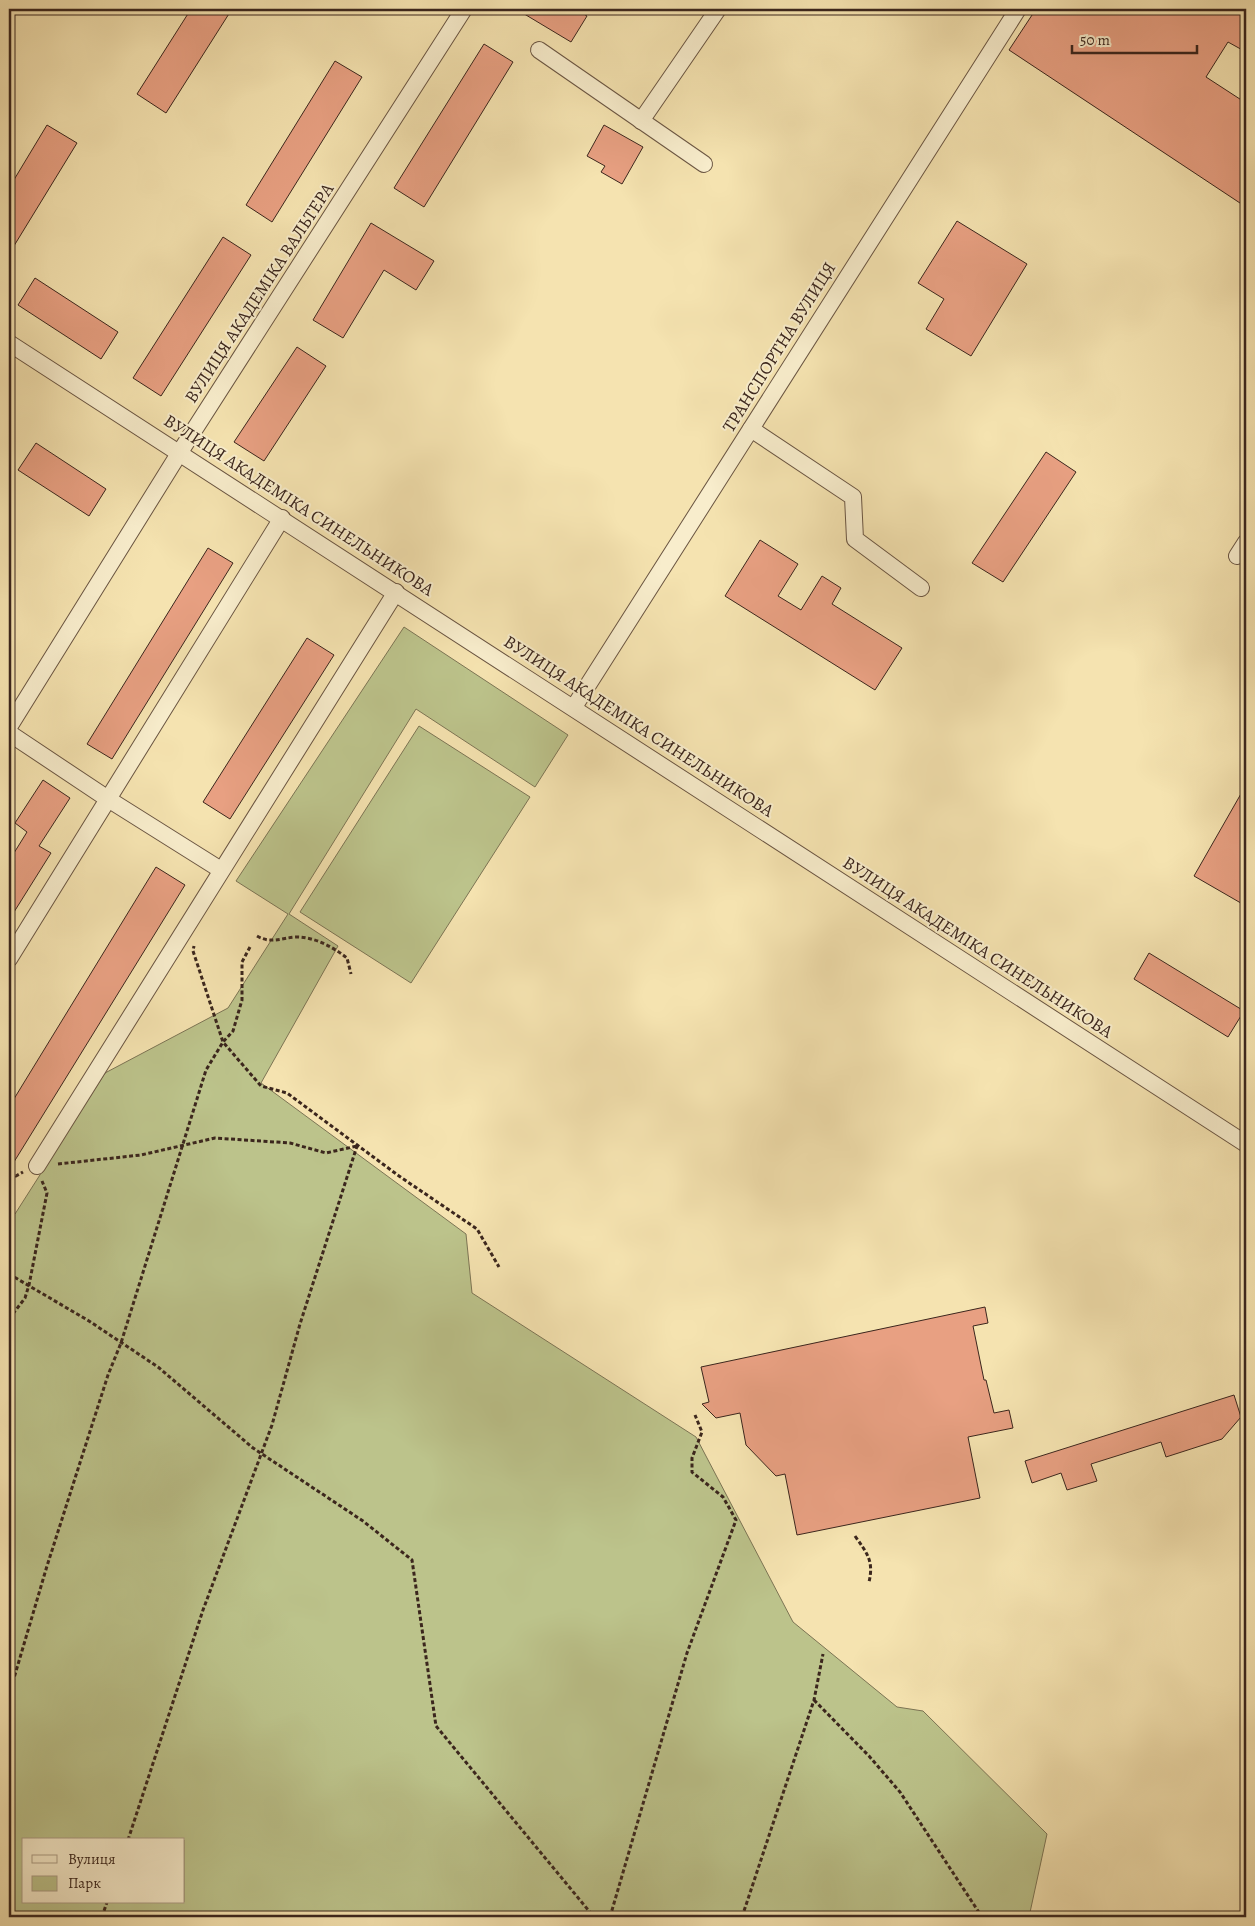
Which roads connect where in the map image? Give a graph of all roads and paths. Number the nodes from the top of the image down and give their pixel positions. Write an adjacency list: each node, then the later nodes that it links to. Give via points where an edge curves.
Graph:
1 (464, 9): 9 (street, ВУЛИЦЯ АКАДЕМІКА ВАЛЬТЕРА)
2 (718, 9): 5 (street)
3 (1018, 9): 8 (street, ТРАНСПОРТНА ВУЛИЦЯ)
4 (539, 50): 5 (street)
5 (641, 121): 6 (street)
6 (704, 164)
7 (9, 343): 9 (street, ВУЛИЦЯ АКАДЕМІКА СИНЕЛЬНИКОВА)
8 (751, 429): 13 (street, via 853,497 855,539); 15 (street, ТРАНСПОРТНА ВУЛИЦЯ)
9 (180, 452): 10 (street, ВУЛИЦЯ АКАДЕМІКА СИНЕЛЬНИКОВА); 16 (street, ВУЛИЦЯ АКАДЕМІКА ВАЛЬТЕРА)
10 (282, 518): 14 (street, ВУЛИЦЯ АКАДЕМІКА СИНЕЛЬНИКОВА); 18 (street)
11 (1246, 542): 12 (street)
12 (1237, 556)
13 (921, 588)
14 (396, 592): 15 (street, ВУЛИЦЯ АКАДЕМІКА СИНЕЛЬНИКОВА); 19 (street)
15 (574, 707): 26 (street, ВУЛИЦЯ АКАДЕМІКА СИНЕЛЬНИКОВА)
16 (9, 728)
17 (9, 733): 18 (street)
18 (108, 799): 19 (street); 23 (street)
19 (222, 870): 29 (street)
20 (257, 936): 24 (path, via 265,941 298,937 331,945 348,958)
21 (194, 943): 25 (path, via 193,951)
22 (250, 947): 25 (path, via 242,962 242,1000 233,1032)
23 (9, 959)
24 (351, 974)
25 (223, 1042): 27 (path, via 206,1070); 28 (path, via 261,1086 287,1093)
26 (1246, 1144)
27 (183, 1145): 28 (path, via 215,1138 290,1143 326,1153); 29 (path, via 141,1155); 35 (path)
28 (357, 1146): 31 (path, via 477,1229); 37 (path)
29 (36, 1166): 30 (path, via 16,1176); 33 (path, via 47,1193)
30 (9, 1174)
31 (499, 1266)
32 (9, 1274): 33 (path)
33 (29, 1285): 34 (path, via 25,1298); 35 (path)
34 (9, 1319)
35 (121, 1344): 37 (path, via 158,1367); 41 (path, via 99,1402)
36 (695, 1415): 47 (path, via 702,1432 692,1458 692,1472 723,1497 736,1520 687,1653)
37 (261, 1453): 43 (path, via 203,1610); 46 (path, via 363,1521 412,1560 436,1726)
38 (855, 1536): 39 (path, via 866,1550 872,1567)
39 (870, 1582)
40 (823, 1654): 42 (path)
41 (9, 1695)
42 (814, 1700): 48 (path); 49 (path, via 900,1792)
43 (129, 1838)
44 (106, 1904): 45 (path)
45 (102, 1917)
46 (594, 1917)
47 (610, 1917)
48 (742, 1917)
49 (982, 1917)

